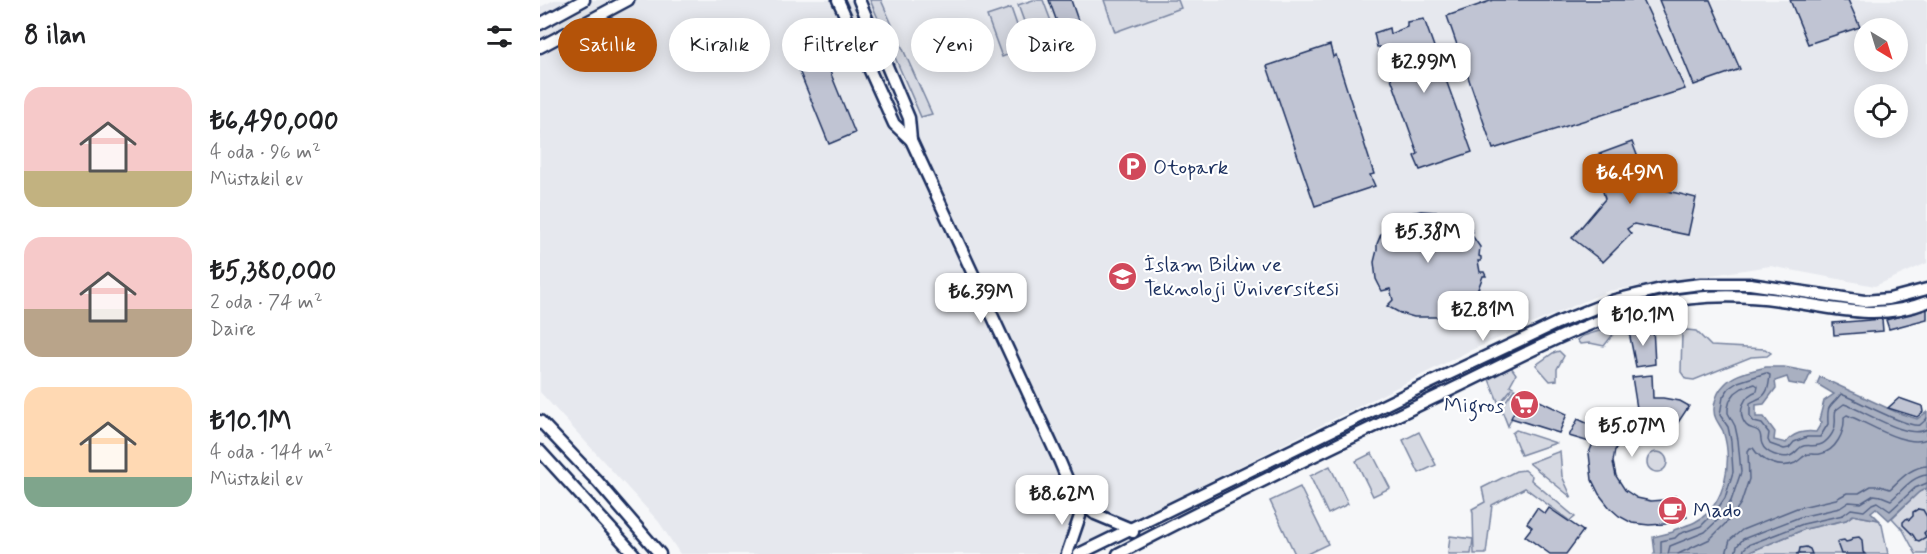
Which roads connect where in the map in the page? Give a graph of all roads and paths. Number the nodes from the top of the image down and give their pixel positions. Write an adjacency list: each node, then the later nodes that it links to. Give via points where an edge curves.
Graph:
1 (584, 0): 5 (street)
2 (628, 0): 6 (street)
3 (838, 0): 7 (street, via 894,124)
4 (859, 0): 7 (street, via 909,118)
5 (540, 24)
6 (540, 47)
7 (911, 140): 12 (street)
8 (1927, 289): 13 (street, via 1864,301 1750,284 1701,284 1615,300 1417,389)
9 (1927, 302): 14 (street, via 1857,313 1778,300 1714,295 1682,298 1605,319)
10 (540, 421): 16 (street)
11 (540, 451): 15 (street)
12 (1075, 498): 13 (street, via 1095,514); 17 (street, via 1080,516)
13 (1131, 529): 14 (street); 18 (street)
14 (1139, 543): 19 (street)
15 (634, 554)
16 (660, 554)
17 (1067, 554)
18 (1079, 554)
19 (1118, 554)

